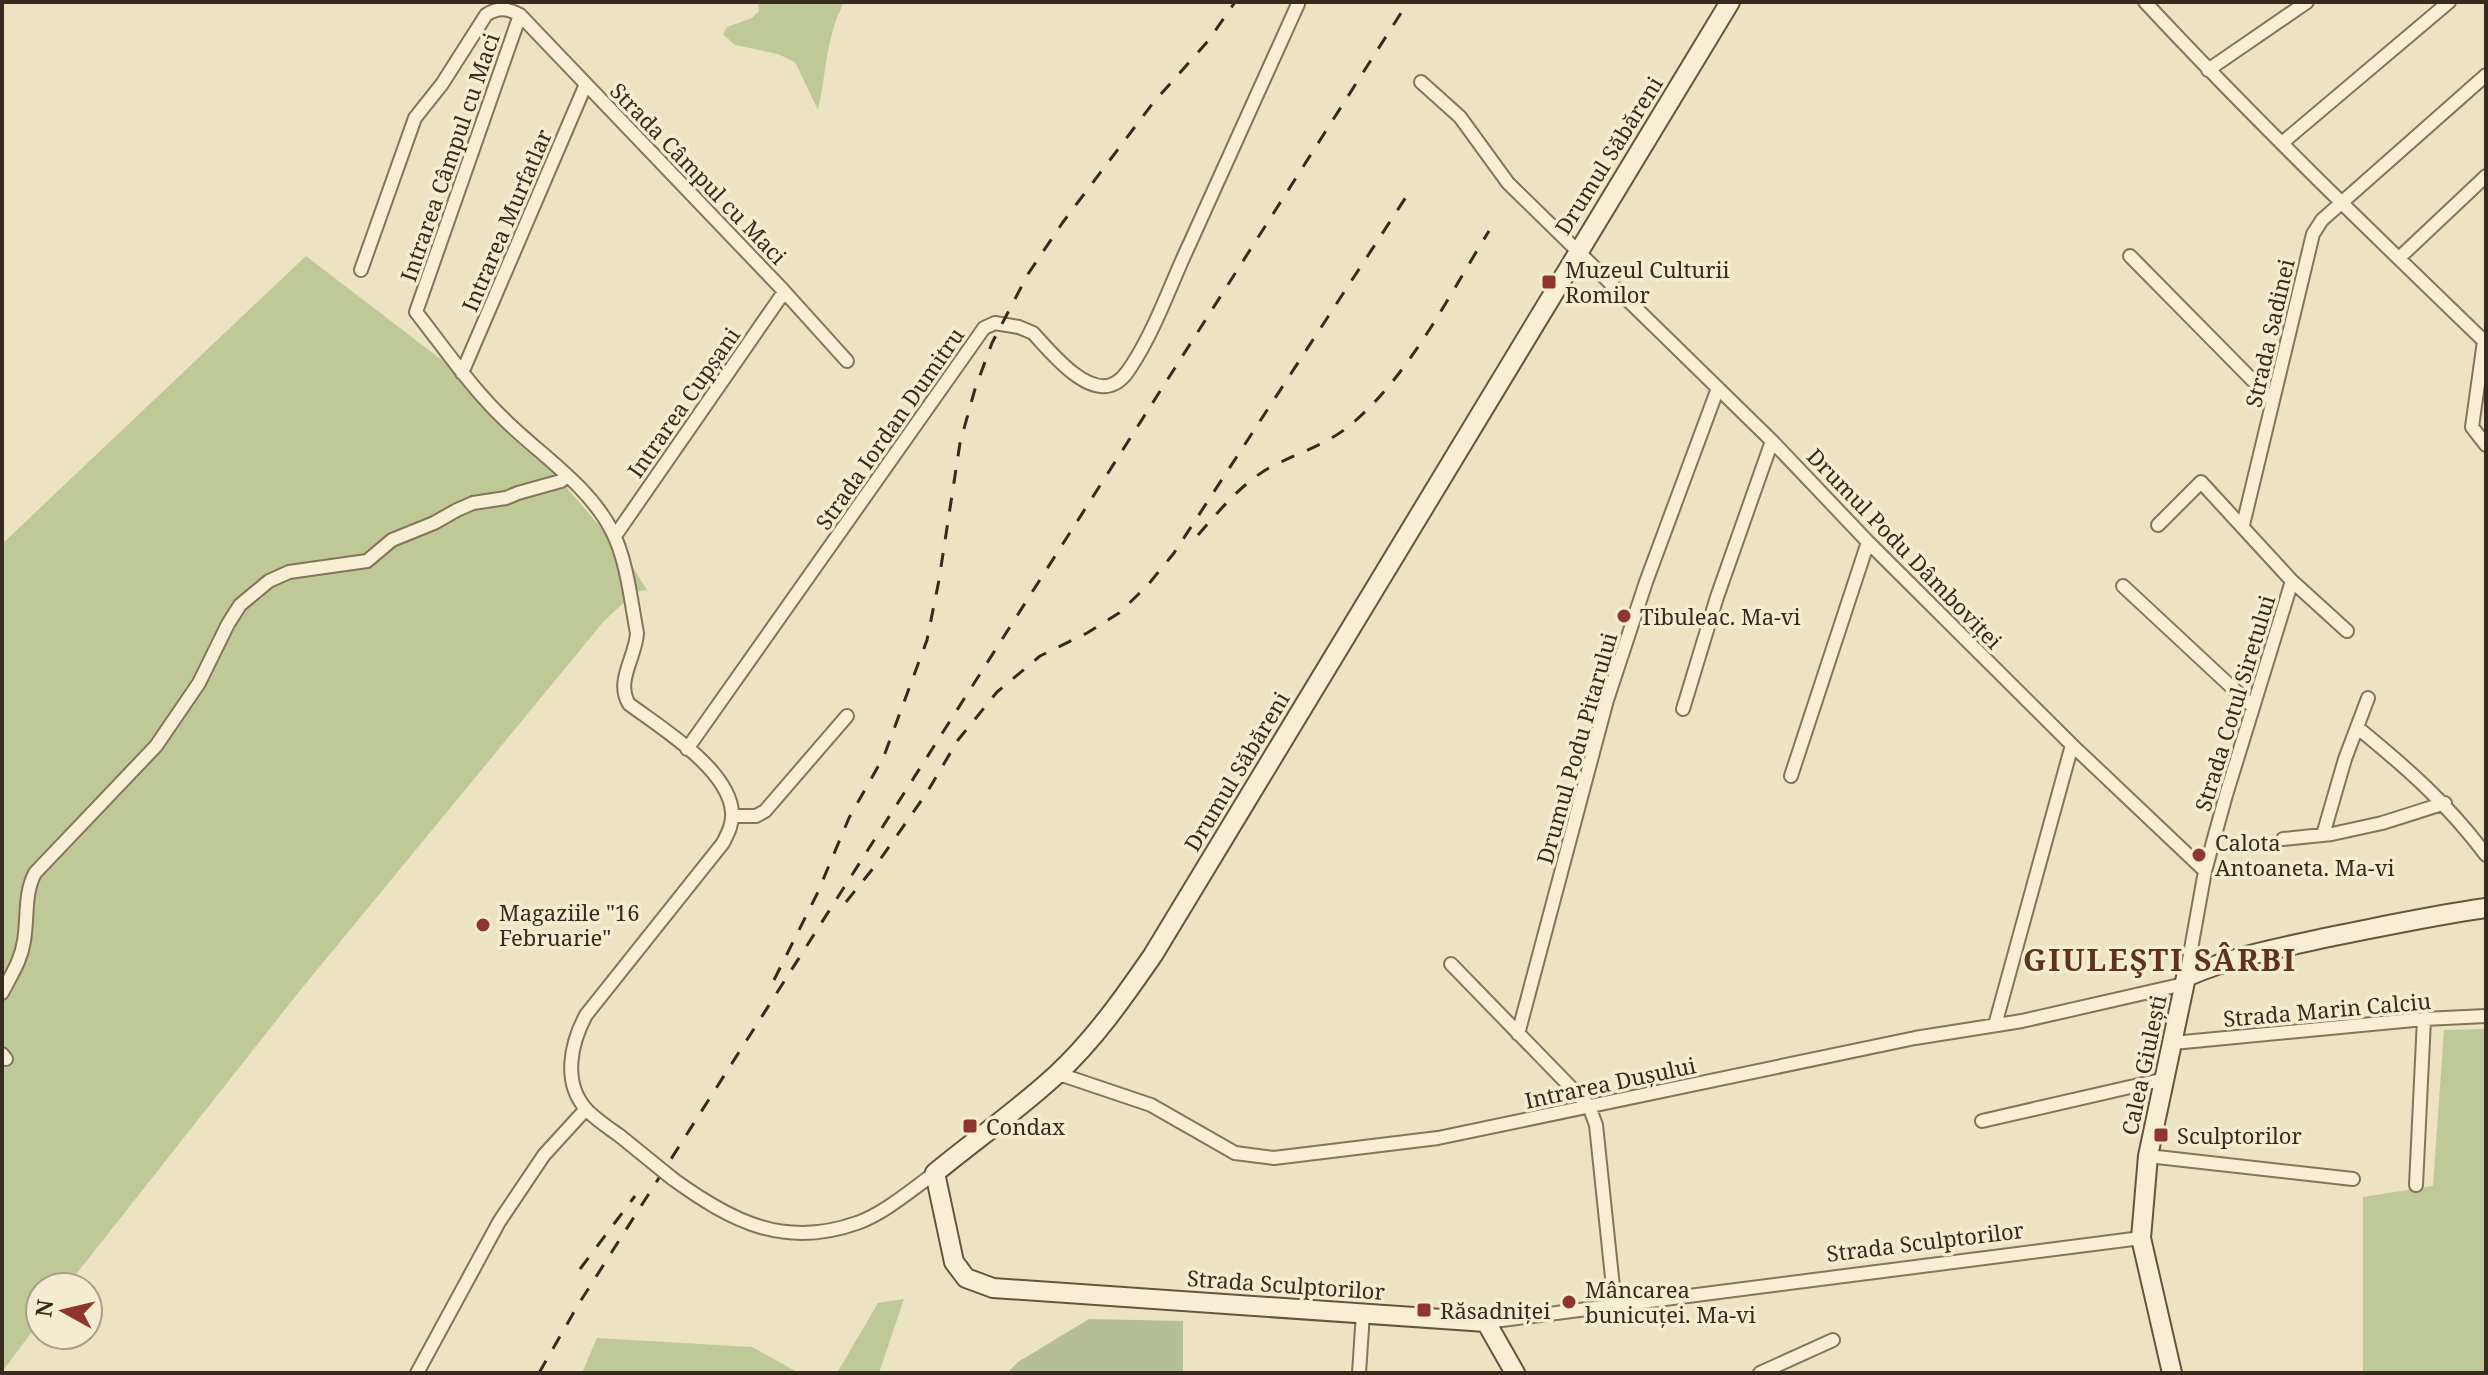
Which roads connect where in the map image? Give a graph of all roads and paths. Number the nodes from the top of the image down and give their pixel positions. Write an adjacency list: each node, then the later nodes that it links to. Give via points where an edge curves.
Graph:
1 (1730, 2): 14 (main road, Drumul Săbăreni)
2 (2307, 2): 7 (street)
3 (2449, 2): 11 (street)
4 (2148, 3): 7 (street)
5 (1298, 4): 39 (street, Strada Iordan Dumitru, via 1124,377 1106,387 1087,383 1033,333 995,323 984,328)
6 (519, 10): 10 (street, Strada Câmpul cu Maci); 17 (street, via 486,15 415,118); 20 (street, Intrarea Câmpul cu Maci, via 416,312)
7 (2208, 70): 11 (street)
8 (2486, 75): 13 (street, Strada Sadinei)
9 (1421, 82): 14 (street, Drumul Podu Dâmboviței, via 1460,117 1508,183)
10 (586, 84): 18 (street, Strada Câmpul cu Maci); 20 (street, Intrarea Murfatlar)
11 (2282, 143): 13 (street)
12 (2486, 176): 16 (street)
13 (2341, 203): 16 (street); 22 (street, Strada Sadinei, via 2313,234)
14 (1576, 252): 21 (street, Drumul Podu Dâmboviței); 56 (main road, Drumul Săbăreni, via 1153,955 1115,1009)
15 (2130, 256): 22 (street)
16 (2399, 258): 24 (street, via 2484,341 2472,427)
17 (361, 270)
18 (784, 292): 19 (street, Strada Câmpul cu Maci); 28 (street, Intrarea Cupșani)
19 (847, 361)
20 (462, 373): 25 (street, via 505,421)
21 (1718, 388): 23 (street, Drumul Podu Dâmboviței); 54 (street, Drumul Podu Pitarului, via 1607,700)
22 (2273, 401): 27 (street, Strada Sadinei)
23 (1772, 441): 29 (street, Drumul Podu Dâmboviței); 35 (street)
24 (2486, 445)
25 (567, 476): 28 (street); 50 (street, via 506,498 473,503 392,540 367,561 289,572 253,593 240,605 199,683 156,746 35,873 21,957)
26 (2158, 525): 27 (street, via 2201,482)
27 (2243, 525): 30 (street)
28 (615, 536): 39 (street, via 637,633 625,697)
29 (1868, 542): 38 (street, Drumul Podu Dâmboviței); 40 (street)
30 (2292, 581): 32 (street); 34 (street, Strada Cotul Siretului)
31 (2123, 586): 34 (street)
32 (2347, 631)
33 (2368, 698): 37 (street)
34 (2253, 707): 46 (street, Strada Cotul Siretului)
35 (1683, 709)
36 (847, 716): 42 (street, via 765,811)
37 (2358, 728): 41 (street); 43 (street)
38 (2072, 745): 46 (street, Drumul Podu Dâmboviței); 53 (street)
39 (687, 749): 42 (street, via 722,783)
40 (1791, 776)
41 (2445, 803): 43 (street); 45 (street)
42 (732, 816): 59 (street, via 723,843 580,1026 572,1078)
43 (2323, 835): 44 (street)
44 (2283, 839)
45 (2486, 855)
46 (2205, 871): 49 (street, Strada Cotul Siretului)
47 (2486, 908): 49 (main road, Calea Giulești, via 2251,954 2214,964)
48 (1451, 964): 54 (street)
49 (2185, 980): 53 (street, Intrarea Dușului); 55 (main road, Calea Giulești)
50 (2, 993)
51 (2486, 1016): 52 (street, Strada Marin Calciu)
52 (2424, 1019): 55 (street, Strada Marin Calciu); 64 (street)
53 (1995, 1025): 58 (street, Intrarea Dușului)
54 (1518, 1034): 58 (street)
55 (2173, 1043): 57 (main road, Calea Giulești)
56 (1054, 1076): 58 (street, Intrarea Dușului, via 1151,1105 1235,1153 1274,1158 1438,1138); 62 (main road, Drumul Săbăreni)
57 (2165, 1079): 60 (street); 61 (main road, Calea Giulești)
58 (1589, 1106): 66 (street, via 1596,1125)
59 (586, 1109): 62 (street, Drumul Săbăreni, bridge, via 710,1206 782,1232 858,1223); 70 (street, via 544,1155 499,1222)
60 (1982, 1121)
61 (2148, 1156): 63 (street); 65 (main road, Calea Giulești)
62 (935, 1173): 67 (main road, Strada Sculptorilor, via 954,1262 966,1278 993,1288)
63 (2353, 1179)
64 (2416, 1185)
65 (2141, 1238): 66 (street, Strada Sculptorilor); 74 (main road, Calea Giulești)
66 (1615, 1306): 68 (street, Strada Sculptorilor)
67 (1363, 1313): 68 (main road, Strada Sculptorilor); 71 (street)
68 (1486, 1322): 72 (main road)
69 (1833, 1340): 73 (street)
70 (417, 1373)
71 (1359, 1373)
72 (1515, 1373)
73 (1760, 1373)
74 (2172, 1373)

